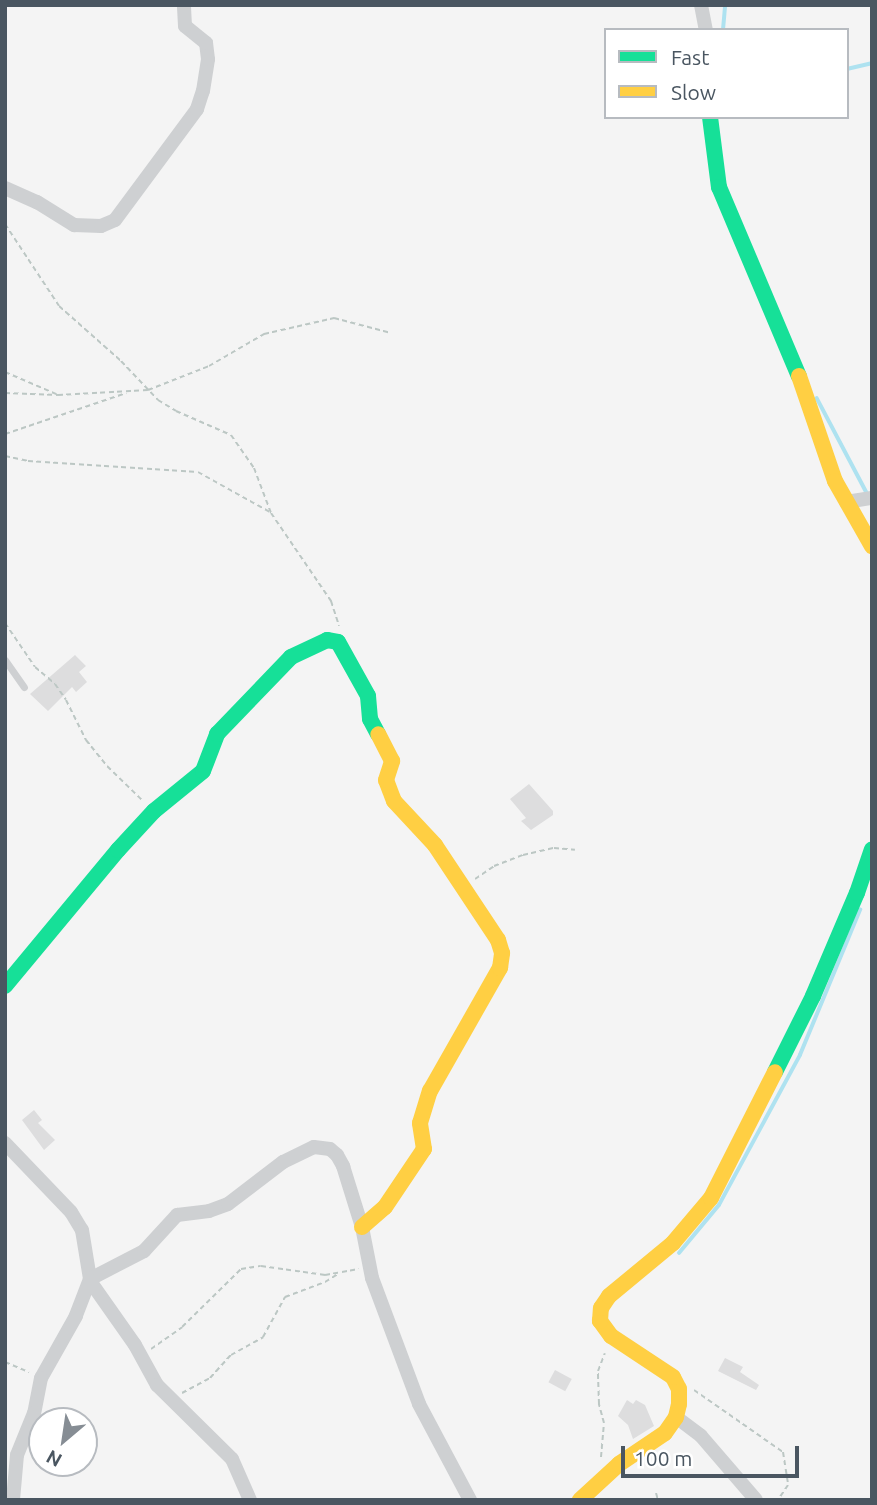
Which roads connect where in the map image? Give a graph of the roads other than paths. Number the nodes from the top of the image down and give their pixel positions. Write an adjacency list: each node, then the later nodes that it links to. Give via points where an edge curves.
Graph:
1 (184, 5): 5 (street, via 185,26 206,43 203,92 197,109 116,220 101,226 74,225)
2 (701, 5): 3 (street)
3 (706, 28)
4 (710, 119): 7 (street, via 719,187 796,367)
5 (5, 188)
6 (872, 498): 7 (street)
7 (846, 502): 8 (street)
8 (872, 546)
9 (5, 660): 10 (lane)
10 (24, 687)
11 (872, 849): 16 (street, via 813,996 711,1198 673,1243 609,1296 601,1308 600,1321 611,1336 673,1377 679,1389)
12 (5, 986): 14 (street, via 87,884 154,811 203,771 221,728 284,662 333,640 341,646 368,696 370,719 392,761 386,780 394,801 435,845 502,953 500,968 430,1091 420,1123 424,1149 384,1207)
13 (5, 1143): 15 (street, via 71,1212 82,1230)
14 (362, 1227): 15 (street, via 337,1155 323,1146 314,1147 273,1169 239,1198 209,1211 177,1215 144,1251); 20 (street, via 369,1265 419,1404)
15 (90, 1280): 18 (street, via 76,1316 41,1378 34,1413 17,1455); 19 (street, via 157,1385 232,1459)
16 (676, 1417): 17 (street, via 653,1444); 23 (street, via 701,1436)
17 (598, 1482): 21 (street); 22 (street)
18 (13, 1500)
19 (250, 1500)
20 (470, 1500)
21 (580, 1500)
22 (599, 1500)
23 (756, 1500)

